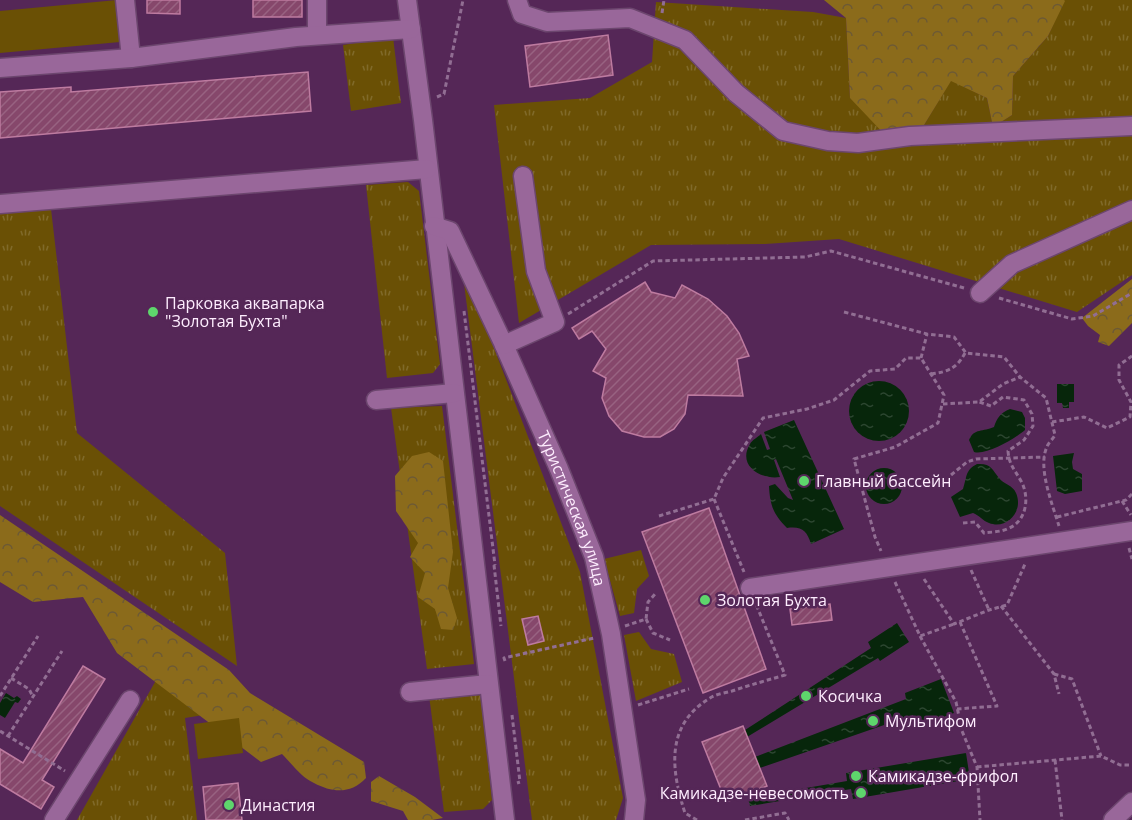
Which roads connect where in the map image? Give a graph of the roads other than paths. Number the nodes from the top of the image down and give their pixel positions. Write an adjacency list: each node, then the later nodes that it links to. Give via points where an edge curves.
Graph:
1 (125, 0): 7 (street)
2 (317, 0): 6 (street)
3 (407, 0): 5 (street)
4 (517, 0): 9 (street, via 522,14 547,22 630,18 686,40 736,93 783,131 828,141 858,143 910,136)
5 (411, 29): 6 (street); 10 (street)
6 (317, 35): 7 (street)
7 (132, 58): 8 (street)
8 (0, 69)
9 (1132, 126)
10 (427, 169): 12 (street); 14 (street)
11 (523, 176): 16 (street, via 536,271 555,322)
12 (0, 204)
13 (1132, 210): 15 (street, via 1012,264)
14 (434, 226): 16 (street, Туристическая улица, via 450,231); 17 (street)
15 (980, 293)
16 (504, 345): 27 (street, Туристическая улица, via 594,557 623,712 636,800)
17 (454, 393): 18 (street); 21 (street)
18 (376, 400)
19 (1132, 531): 20 (street)
20 (750, 588)
21 (488, 684): 22 (street); 26 (street)
22 (410, 693)
23 (130, 700): 25 (street)
24 (1132, 802): 28 (street)
25 (54, 820)
26 (505, 820)
27 (634, 820)
28 (1113, 820)

